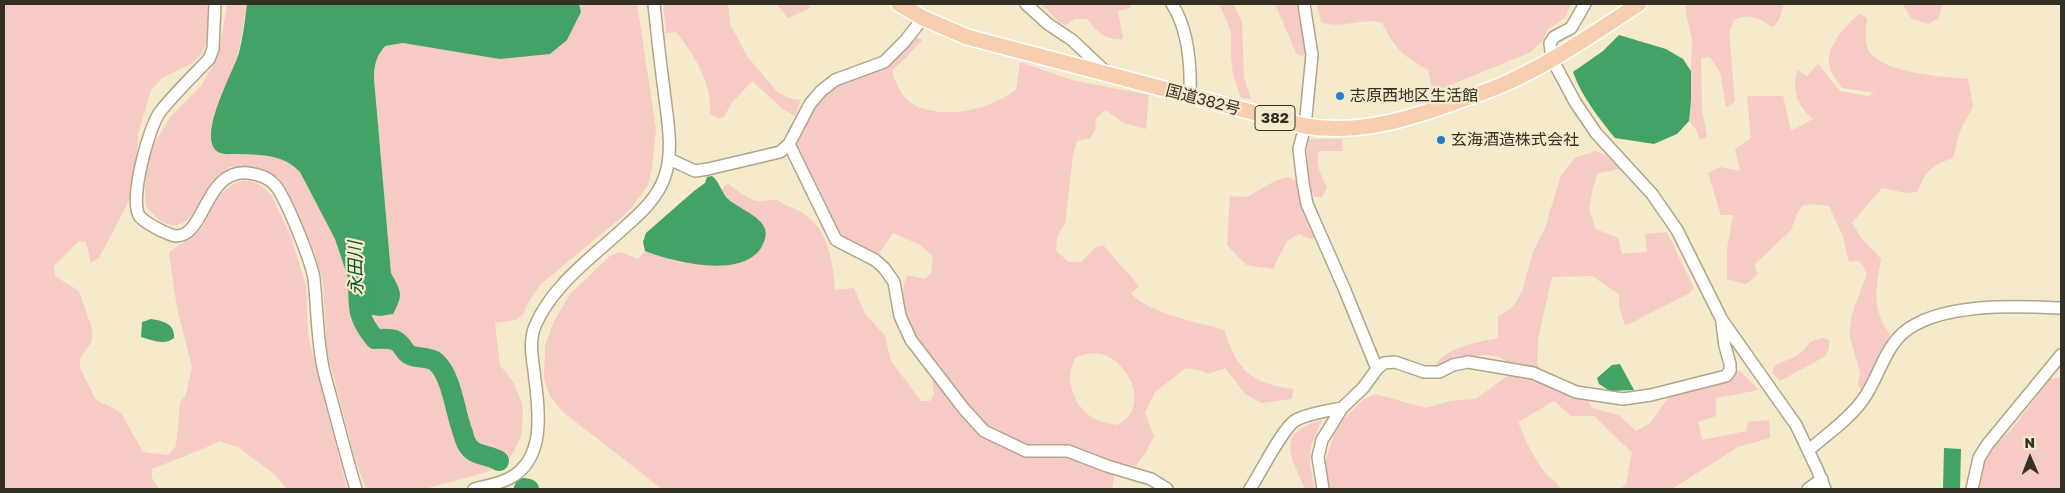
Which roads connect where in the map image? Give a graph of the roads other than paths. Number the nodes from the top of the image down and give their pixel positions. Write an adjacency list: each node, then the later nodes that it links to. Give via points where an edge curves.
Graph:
1 (215, 4): 23 (street, via 213,49 209,59 159,113 143,153 137,207 140,216 158,229 181,236 200,218 224,179 243,173 262,175 274,184 290,212 314,276 322,362)
2 (654, 4): 15 (street)
3 (899, 4): 9 (highway, 国道382号 / 382)
4 (1027, 4): 11 (street)
5 (1172, 4): 12 (street, via 1185,36)
6 (1304, 4): 13 (street, via 1312,55)
7 (1585, 4): 10 (street, via 1572,28 1554,37 1550,43)
8 (1639, 4): 10 (highway, 国道382号 / 382)
9 (923, 18): 11 (highway, 国道382号 / 382, via 967,37); 14 (street, via 884,62 835,80 821,90)
10 (1552, 59): 13 (highway, 国道382号 / 382, via 1504,84 1396,121 1355,129 1326,130); 17 (street, via 1596,133 1652,194 1677,230)
11 (1108, 74): 12 (highway, 国道382号 / 382)
12 (1190, 96): 13 (highway, 国道382号 / 382)
13 (1305, 126): 19 (street, via 1300,149 1307,204)
14 (789, 144): 15 (street, via 780,152 708,170 696,171); 25 (street, via 836,240 884,268 894,282 900,316 911,340 984,431 1026,451 1068,451 1151,479)
15 (669, 159): 24 (street, via 660,189 652,200 569,279 548,303 534,328 531,347 538,430 533,453 511,477)
16 (2061, 308): 21 (street, via 1986,307 1953,311 1911,328 1890,350 1862,401)
17 (1722, 320): 19 (street, via 1730,364 1726,376 1651,396 1623,399 1576,392 1533,373 1468,362 1438,372 1424,372 1395,362 1384,363); 21 (street, via 1796,425)
18 (2061, 355): 29 (street, via 1987,445 1979,458)
19 (1377, 369): 20 (street)
20 (1342, 408): 26 (street, via 1294,421 1283,433); 27 (street, via 1322,440 1318,457)
21 (1809, 450): 22 (street)
22 (1823, 484): 28 (street)
23 (356, 489)
24 (474, 489)
25 (1166, 489)
26 (1250, 489)
27 (1323, 489)
28 (1808, 489)
29 (1972, 489)

